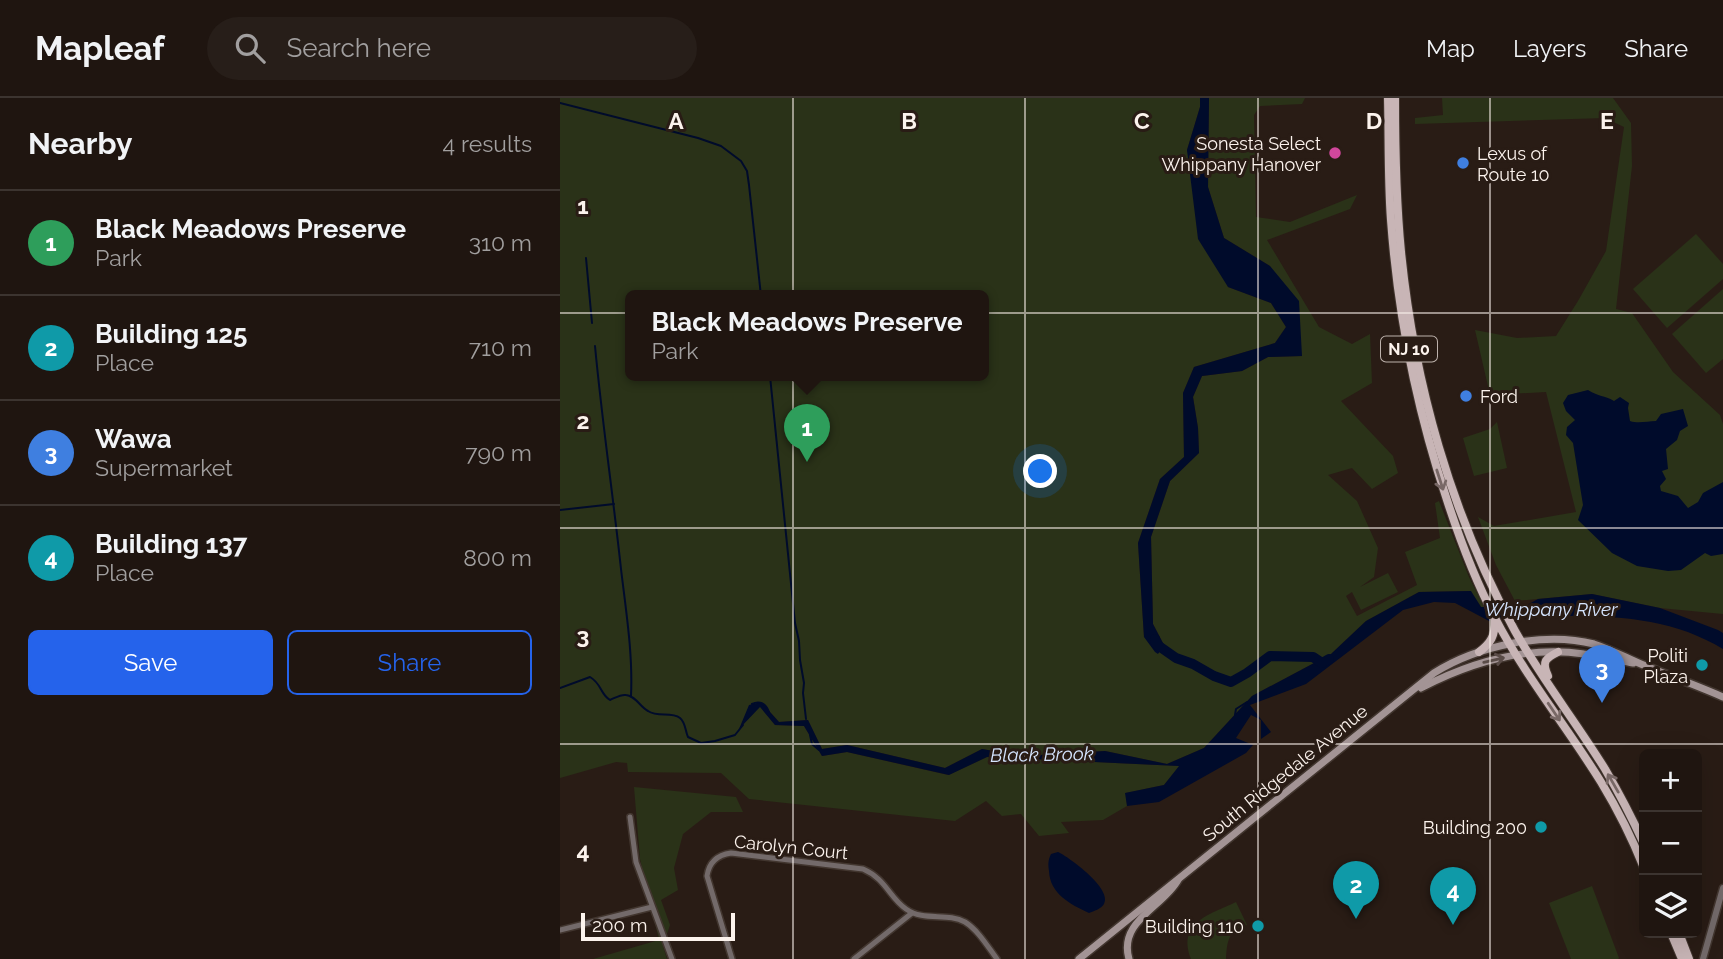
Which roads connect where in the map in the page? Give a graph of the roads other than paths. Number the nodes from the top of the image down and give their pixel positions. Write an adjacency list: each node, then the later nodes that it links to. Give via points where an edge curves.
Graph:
1 (1388, 98): 3 (main road, NJ 10, one-way to 3, via 1394,246 1417,395 1447,501)
2 (1395, 98): 4 (main road, NJ 10, via 1401,254 1420,369 1457,502 1479,560)
3 (1499, 632): 5 (main road); 6 (main road)
4 (1522, 642): 5 (main road, South Ridgedale Avenue); 8 (main road, NJ 10); 10 (main road, South Ridgedale Avenue, via 1591,643)
5 (1510, 645): 6 (main road, South Ridgedale Avenue); 9 (main road)
6 (1479, 652): 12 (main road, South Ridgedale Avenue, via 1443,667)
7 (1558, 652): 8 (main road, South Ridgedale Avenue); 10 (main road, South Ridgedale Avenue); 11 (main road, via 1545,661)
8 (1528, 653): 9 (main road, South Ridgedale Avenue); 11 (main road, NJ 10)
9 (1517, 655): 12 (main road, South Ridgedale Avenue, one-way to 9, via 1456,671); 16 (main road, one-way to 16, via 1601,782)
10 (1647, 666): 13 (main road)
11 (1553, 691): 15 (main road, NJ 10, one-way to 11, via 1607,773)
12 (1410, 694): 17 (main road, South Ridgedale Avenue)
13 (1723, 696)
14 (630, 817): 19 (street, via 636,862)
15 (1639, 834)
16 (1639, 856)
17 (1180, 876): 28 (main road); 29 (main road, via 1172,890 1136,923 1128,939)
18 (1723, 888): 32 (street)
19 (652, 907): 21 (street); 24 (street)
20 (912, 913): 25 (street, Carolyn Court, via 863,869 725,853 713,861 707,876); 26 (street); 27 (street, via 962,921)
21 (560, 930)
22 (1673, 938): 30 (main road)
23 (1681, 938): 31 (main road)
24 (672, 959)
25 (732, 959)
26 (854, 959)
27 (997, 959)
28 (1079, 959)
29 (1129, 959)
30 (1682, 959)
31 (1689, 959)
32 (1703, 959)

